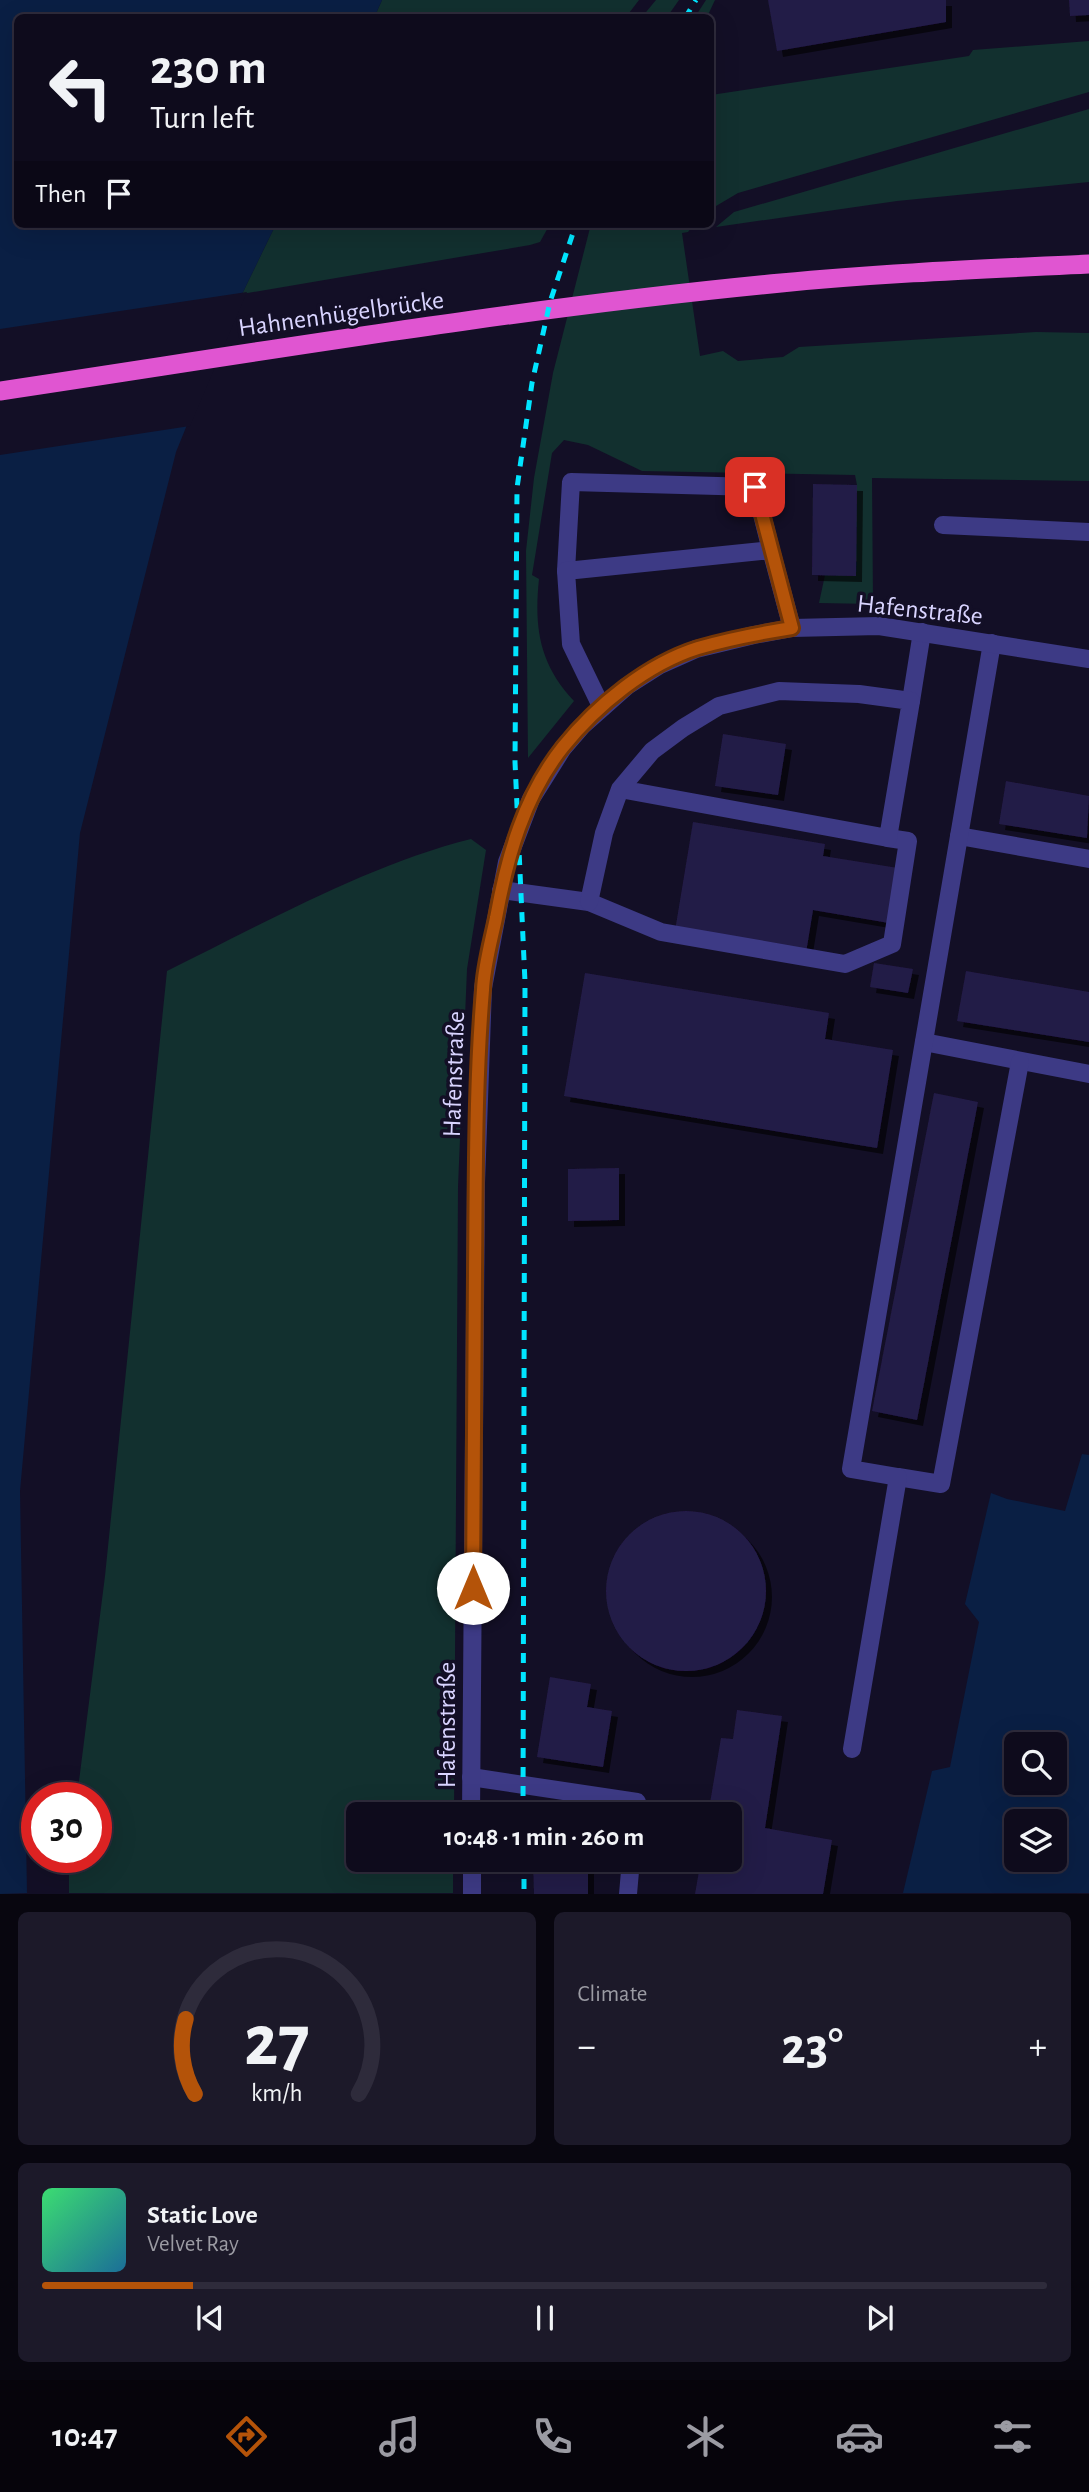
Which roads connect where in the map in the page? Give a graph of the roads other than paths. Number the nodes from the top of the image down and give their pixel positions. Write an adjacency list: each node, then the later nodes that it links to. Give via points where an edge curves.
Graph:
1 (1089, 264): 2 (highway, Hahnenhügelbrücke, via 880,274 691,292)
2 (0, 391)
3 (943, 524): 4 (street)
4 (1089, 533)
5 (771, 550): 6 (street); 6 (street, via 755,487 571,482); 7 (street)
6 (566, 571): 12 (street, via 571,645)
7 (792, 628): 8 (street, Hafenstraße, via 879,626); 12 (street, Hafenstraße, via 696,649 660,665)
8 (922, 632): 9 (street, Hafenstraße); 11 (street)
9 (992, 643): 10 (street, Hafenstraße); 14 (street)
10 (1089, 659)
11 (911, 701): 13 (street, via 779,691 719,706 652,751); 15 (street)
12 (601, 708): 17 (street, Hafenstraße, via 563,748 540,782 507,862)
13 (620, 789): 15 (street); 18 (street, via 604,832)
14 (959, 836): 16 (street); 19 (street)
15 (888, 838): 18 (street, via 908,841 891,944 845,964 661,932)
16 (1089, 859)
17 (501, 890): 18 (street); 24 (street, Hafenstraße, via 483,988 479,1058)
18 (589, 902)
19 (924, 1042): 20 (street); 22 (street, via 851,1469)
20 (1020, 1062): 21 (street); 22 (street, via 941,1484)
21 (1089, 1074)
22 (898, 1477): 23 (street)
23 (852, 1749)
24 (471, 1777): 25 (street, Hafenstraße); 26 (street)
25 (471, 1802)
26 (637, 1802)
27 (471, 1872): 29 (street)
28 (630, 1872): 30 (street)
29 (471, 1894)
30 (628, 1894)

